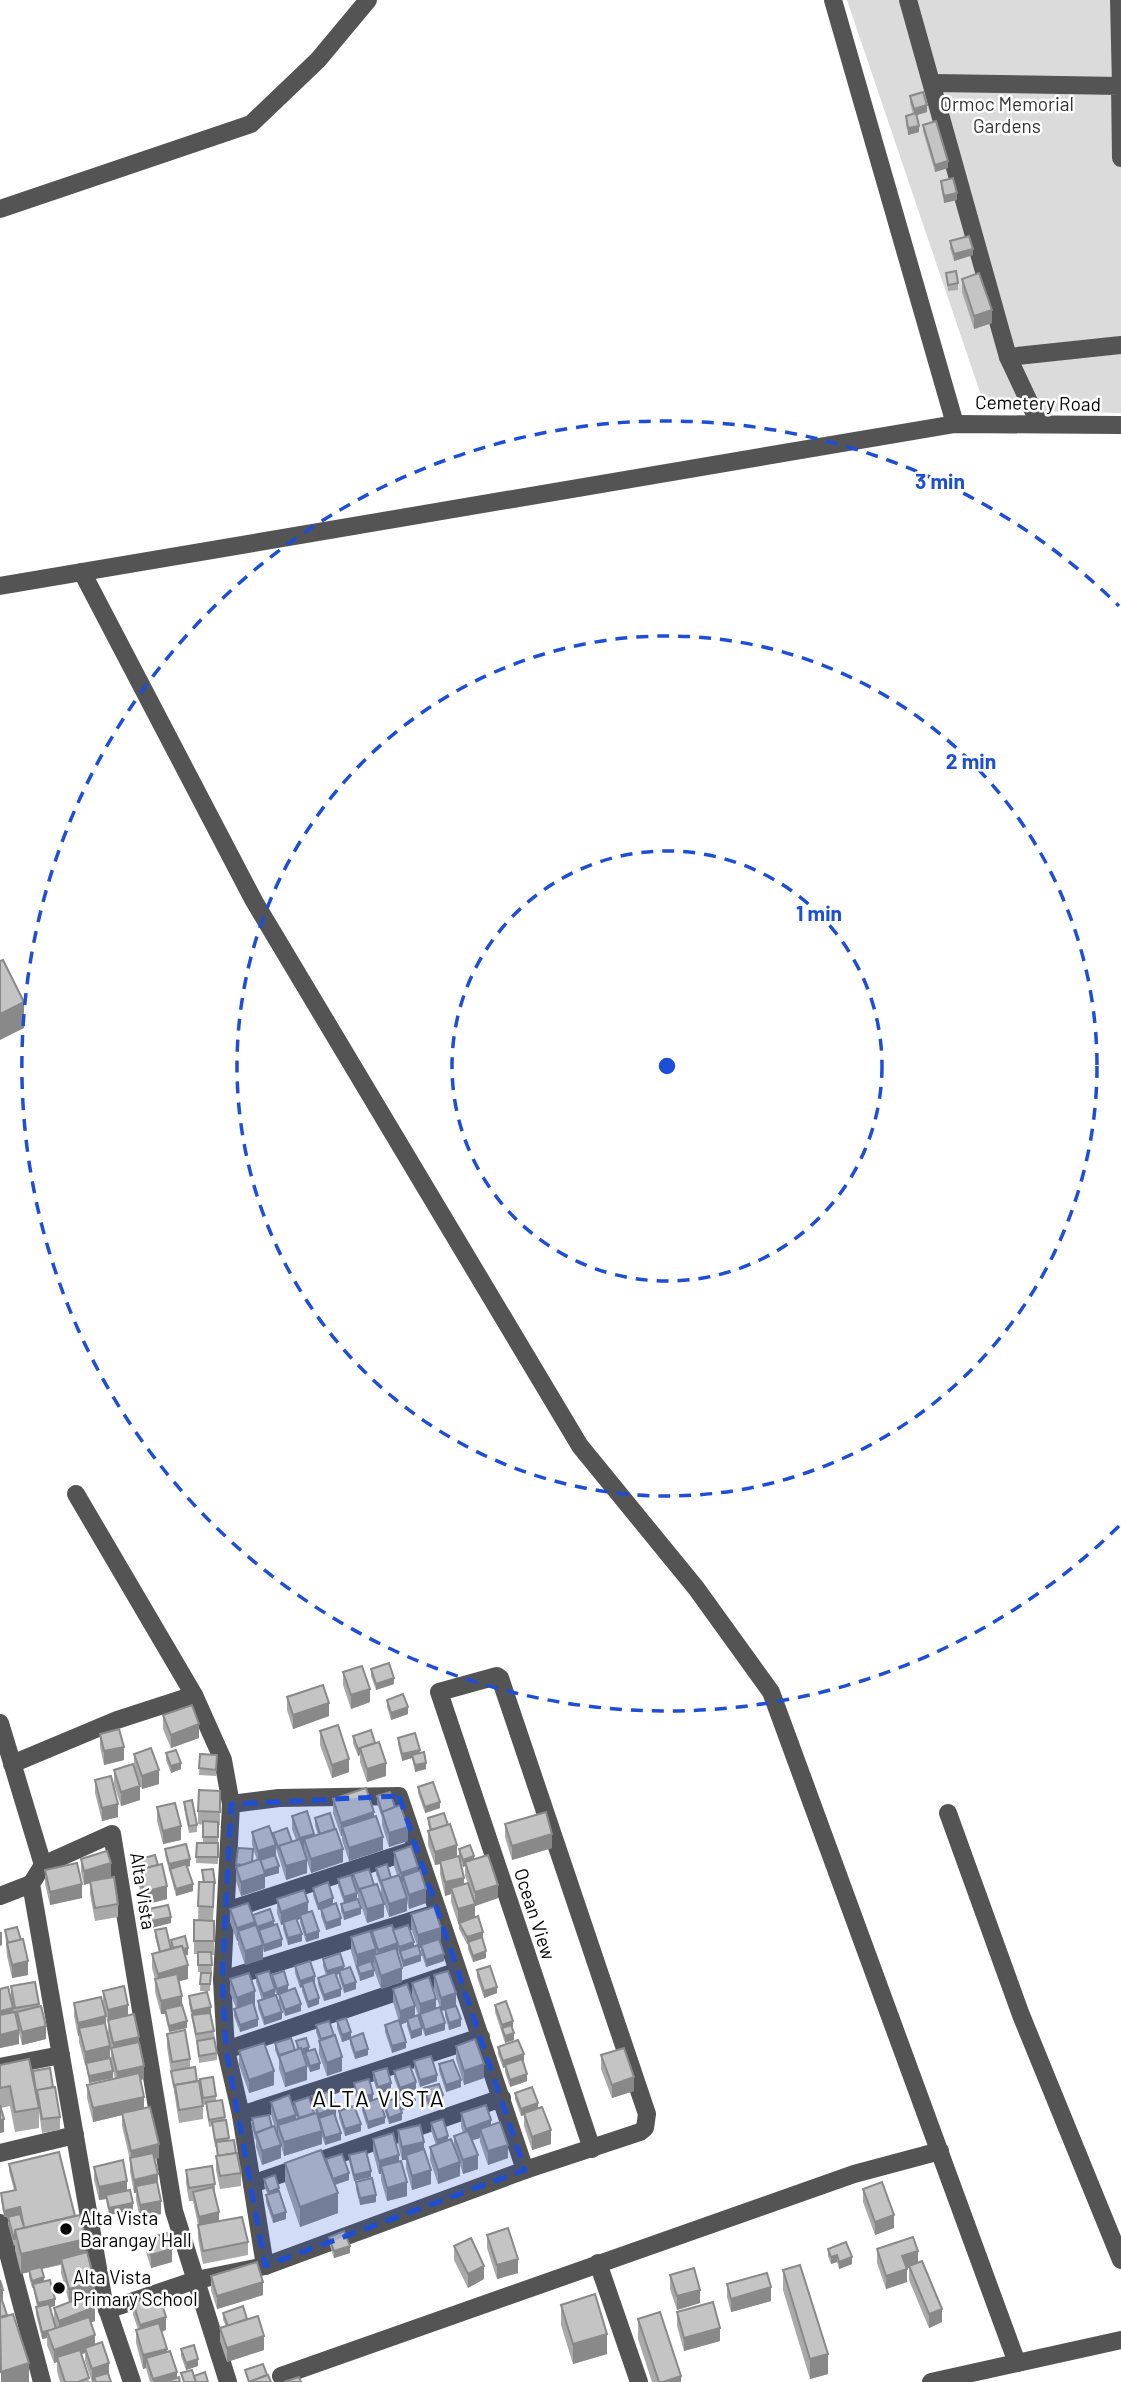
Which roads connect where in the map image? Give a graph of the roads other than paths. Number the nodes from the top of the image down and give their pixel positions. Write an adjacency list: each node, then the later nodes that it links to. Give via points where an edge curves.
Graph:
1 (368, 0): 8 (street, via 318,60 251,124)
2 (833, 0): 11 (street)
3 (908, 0): 5 (street)
4 (1119, 0): 6 (street)
5 (933, 83): 6 (street); 10 (street)
6 (1120, 86): 7 (street)
7 (1121, 158)
8 (0, 209)
9 (1121, 345): 10 (street)
10 (1009, 357): 12 (street)
11 (955, 424): 12 (street, Cemetery Road); 14 (street, Cemetery Road)
12 (1039, 424): 13 (street, Cemetery Road)
13 (1121, 425)
14 (82, 572): 15 (street, Cemetery Road); 38 (street, via 254,901 580,1446 696,1588 771,1692)
15 (0, 586)
16 (76, 1494): 17 (street)
17 (194, 1695): 19 (street, via 117,1720); 20 (street, via 223,1760)
18 (0, 1723): 19 (street)
19 (12, 1764): 23 (street)
20 (231, 1804): 22 (street, via 279,1798 399,1796); 26 (street)
21 (948, 1812): 43 (street, via 1021,2015)
22 (417, 1849): 26 (street); 27 (street)
23 (43, 1865): 24 (street); 46 (street, Alta Vista, via 112,1834 174,2211)
24 (31, 1884): 25 (street); 32 (street)
25 (0, 1896)
26 (226, 1911): 29 (street)
27 (439, 1912): 28 (street); 29 (street)
28 (458, 1970): 30 (street); 31 (street)
29 (222, 1980): 31 (street)
30 (481, 2037): 34 (street); 35 (street)
31 (226, 2050): 35 (street)
32 (61, 2056): 33 (street); 36 (street)
33 (0, 2067)
34 (502, 2098): 40 (street); 41 (street)
35 (241, 2115): 41 (street)
36 (75, 2135): 39 (street); 47 (street)
37 (592, 2149): 37 (street, Ocean View, via 646,2128 643,2101 500,1678 439,1692); 40 (street)
38 (940, 2151): 44 (street, via 854,2174); 49 (street)
39 (0, 2153)
40 (526, 2170): 45 (street)
41 (252, 2183): 45 (street)
42 (0, 2223): 52 (street)
43 (1121, 2260)
44 (598, 2263): 50 (street); 55 (street)
45 (265, 2266): 46 (street)
46 (196, 2280): 47 (street); 54 (street, Alta Vista)
47 (107, 2310): 53 (street)
48 (1121, 2340): 49 (street)
49 (1017, 2363): 51 (street)
50 (281, 2376)
51 (936, 2381)
52 (42, 2382)
53 (132, 2382)
54 (228, 2382)
55 (639, 2382)

